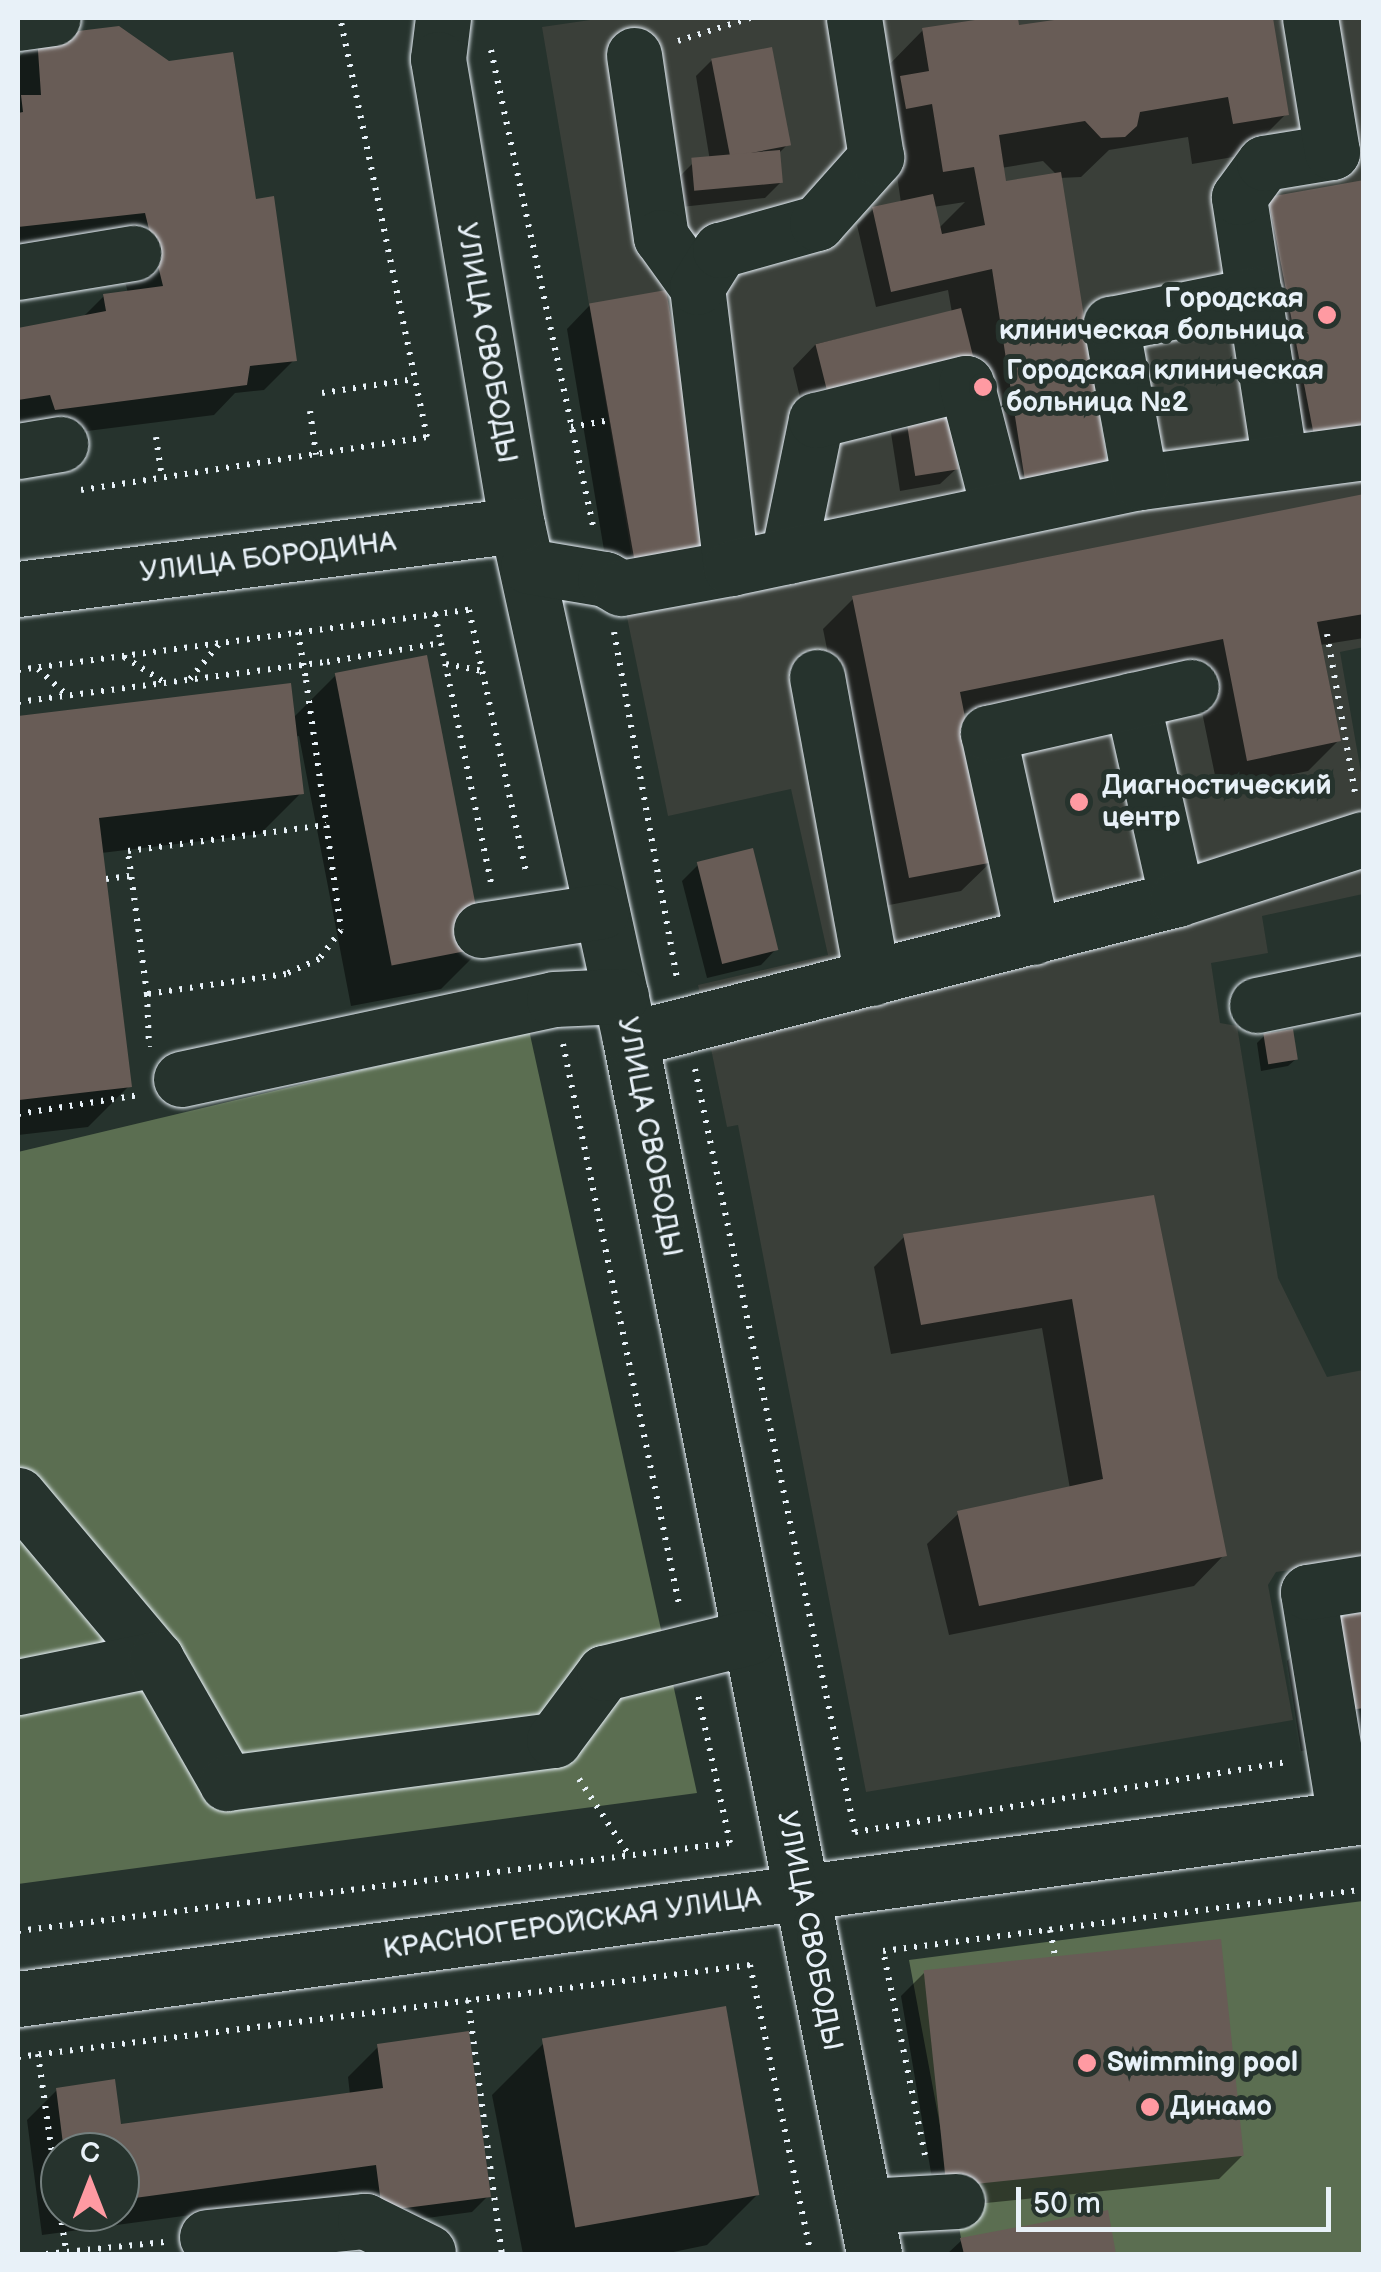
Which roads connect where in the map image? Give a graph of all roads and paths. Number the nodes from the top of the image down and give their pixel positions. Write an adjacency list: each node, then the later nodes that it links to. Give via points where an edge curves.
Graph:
1 (53, 18): 7 (street)
2 (340, 18): 14 (path)
3 (443, 18): 27 (street, УЛИЦА СВОБОДЫ, via 438,59)
4 (750, 18): 9 (path)
5 (854, 18): 12 (street, via 876,157 817,222 720,250)
6 (1310, 18): 13 (street, via 1332,152 1264,163 1239,197)
7 (18, 23)
8 (490, 48): 18 (path)
9 (634, 55): 12 (street, via 661,237)
10 (133, 252): 11 (street)
11 (18, 272)
12 (697, 287): 29 (street)
13 (1255, 294): 23 (street); 25 (street, via 1111,324)
14 (415, 378): 15 (path); 21 (path, via 427,437)
15 (322, 393)
16 (310, 411): 21 (path)
17 (608, 420): 18 (path)
18 (571, 427): 30 (path)
19 (156, 437): 24 (path)
20 (1364, 452): 23 (street, УЛИЦА БОРОДИНА)
21 (316, 455): 24 (path)
22 (50, 462): 24 (path)
23 (1280, 463): 25 (street, УЛИЦА БОРОДИНА)
24 (162, 478)
25 (1140, 482): 26 (street, УЛИЦА БОРОДИНА)
26 (1000, 511): 28 (street, УЛИЦА БОРОДИНА); 28 (street, via 966,384 816,420)
27 (523, 546): 30 (street, УЛИЦА БОРОДИНА); 31 (street, УЛИЦА БОРОДИНА); 55 (street, УЛИЦА СВОБОДЫ)
28 (788, 556): 29 (street, УЛИЦА БОРОДИНА)
29 (731, 568): 30 (street, УЛИЦА БОРОДИНА, via 621,588)
30 (605, 579): 64 (path)
31 (18, 590)
32 (435, 614): 33 (path); 35 (path); 42 (path, via 469,610)
33 (298, 632): 36 (path); 39 (path)
34 (1327, 634): 51 (path)
35 (441, 643): 38 (path); 39 (path)
36 (219, 644): 37 (path); 44 (path)
37 (123, 657): 40 (path); 45 (path)
38 (446, 664): 42 (path); 56 (path)
39 (303, 665): 44 (path); 50 (path)
40 (37, 668): 41 (path); 47 (path)
41 (18, 670)
42 (482, 671): 56 (path)
43 (818, 677): 58 (street)
44 (190, 680): 45 (path)
45 (166, 684): 47 (path)
46 (1191, 687): 48 (street)
47 (68, 696): 49 (path)
48 (1132, 700): 54 (street); 57 (street, via 988,733)
49 (18, 702)
50 (326, 825): 52 (path, via 128,851); 60 (path, via 341,930 319,959 286,974)
51 (1363, 839): 54 (street)
52 (132, 876): 53 (path); 60 (path)
53 (106, 879)
54 (1177, 900): 57 (street)
55 (602, 911): 56 (street); 63 (street, УЛИЦА СВОБОДЫ)
56 (506, 927)
57 (1033, 937): 58 (street)
58 (872, 978): 64 (street)
59 (1364, 982): 62 (street)
60 (147, 994): 65 (path)
61 (554, 999): 63 (street); 66 (street); 71 (path)
62 (1257, 1005)
63 (625, 1017): 64 (street); 70 (street, УЛИЦА СВОБОДЫ)
64 (686, 1026): 75 (path, via 854,1832)
65 (148, 1031)
66 (180, 1079): 67 (path, via 136,1097)
67 (18, 1114)
68 (18, 1495): 72 (street)
69 (1364, 1584): 75 (street, via 1308,1592)
70 (750, 1637): 71 (street); 79 (street, УЛИЦА СВОБОДЫ)
71 (689, 1651): 74 (street, via 604,1673); 77 (path, via 730,1843)
72 (156, 1659): 73 (street); 74 (street, via 226,1784)
73 (18, 1687)
74 (554, 1740): 77 (path)
75 (1334, 1754): 76 (street)
76 (1354, 1817): 79 (street, КРАСНОГЕРОЙСКАЯ УЛИЦА)
77 (628, 1856): 81 (path)
78 (1364, 1889): 80 (path)
79 (802, 1892): 83 (street, КРАСНОГЕРОЙСКАЯ УЛИЦА); 89 (street, УЛИЦА СВОБОДЫ)
80 (1050, 1930): 82 (path); 88 (path, via 882,1950)
81 (18, 1931)
82 (1054, 1955)
83 (18, 1999)
84 (468, 2000): 85 (path); 95 (path); 96 (path, via 750,1964)
85 (38, 2054): 86 (path); 87 (path)
86 (18, 2056)
87 (49, 2132)
88 (945, 2202): 89 (street)
89 (870, 2230)
90 (63, 2232): 92 (path)
91 (207, 2237): 92 (path); 94 (street, via 365,2221)
92 (66, 2251): 93 (path)
93 (46, 2254)
94 (433, 2254)
95 (502, 2254)
96 (810, 2254)

